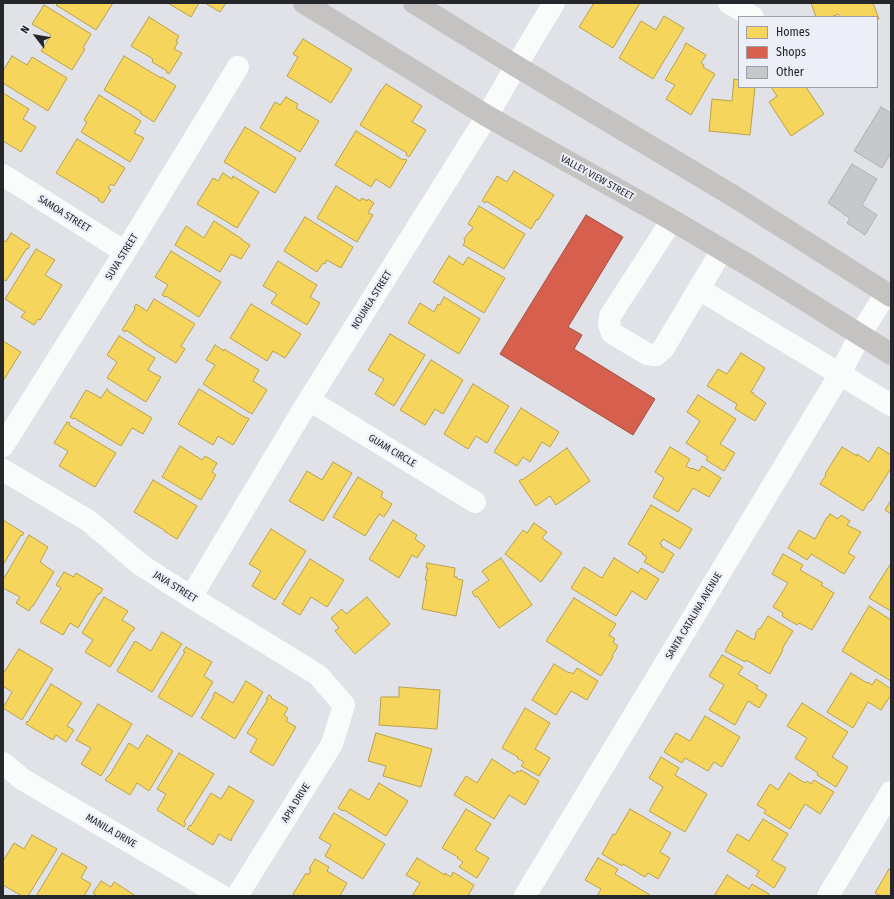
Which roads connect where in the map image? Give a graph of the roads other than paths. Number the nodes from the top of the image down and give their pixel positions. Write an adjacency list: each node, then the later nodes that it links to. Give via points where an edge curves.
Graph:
1 (304, 3): 8 (main road, VALLEY VIEW STREET)
2 (414, 3): 6 (main road)
3 (554, 3): 6 (street, NOUMEA STREET)
4 (729, 3): 5 (street)
5 (751, 16)
6 (516, 66): 8 (street, NOUMEA STREET); 14 (main road, via 735,197)
7 (238, 67): 12 (street, SUVA STREET)
8 (487, 116): 10 (main road, VALLEY VIEW STREET); 18 (street, NOUMEA STREET)
9 (3, 176): 12 (street, SAMOA STREET)
10 (672, 220): 11 (main road, VALLEY VIEW STREET); 13 (street, via 610,316 609,325 612,333 647,354 656,355 663,349)
11 (722, 250): 13 (street); 15 (main road, VALLEY VIEW STREET)
12 (125, 252): 20 (street, SUVA STREET)
13 (699, 289): 17 (street)
14 (889, 294): 15 (street, SANTA CATALINA AVENUE)
15 (860, 335): 16 (main road, VALLEY VIEW STREET); 17 (street, SANTA CATALINA AVENUE)
16 (891, 354)
17 (840, 374): 19 (street); 29 (street, SANTA CATALINA AVENUE)
18 (309, 400): 22 (street, GUAM CIRCLE); 23 (street, NOUMEA STREET)
19 (891, 405)
20 (3, 446)
21 (3, 470): 23 (street, JAVA STREET, via 89,521 141,565)
22 (475, 502)
23 (191, 597): 24 (street, JAVA STREET, via 318,675)
24 (344, 705): 28 (street, APIA DRIVE, via 332,744)
25 (3, 763): 27 (street, MANILA DRIVE, via 22,779)
26 (891, 792): 30 (street)
27 (222, 896)
28 (237, 896)
29 (525, 896)
30 (828, 896)

